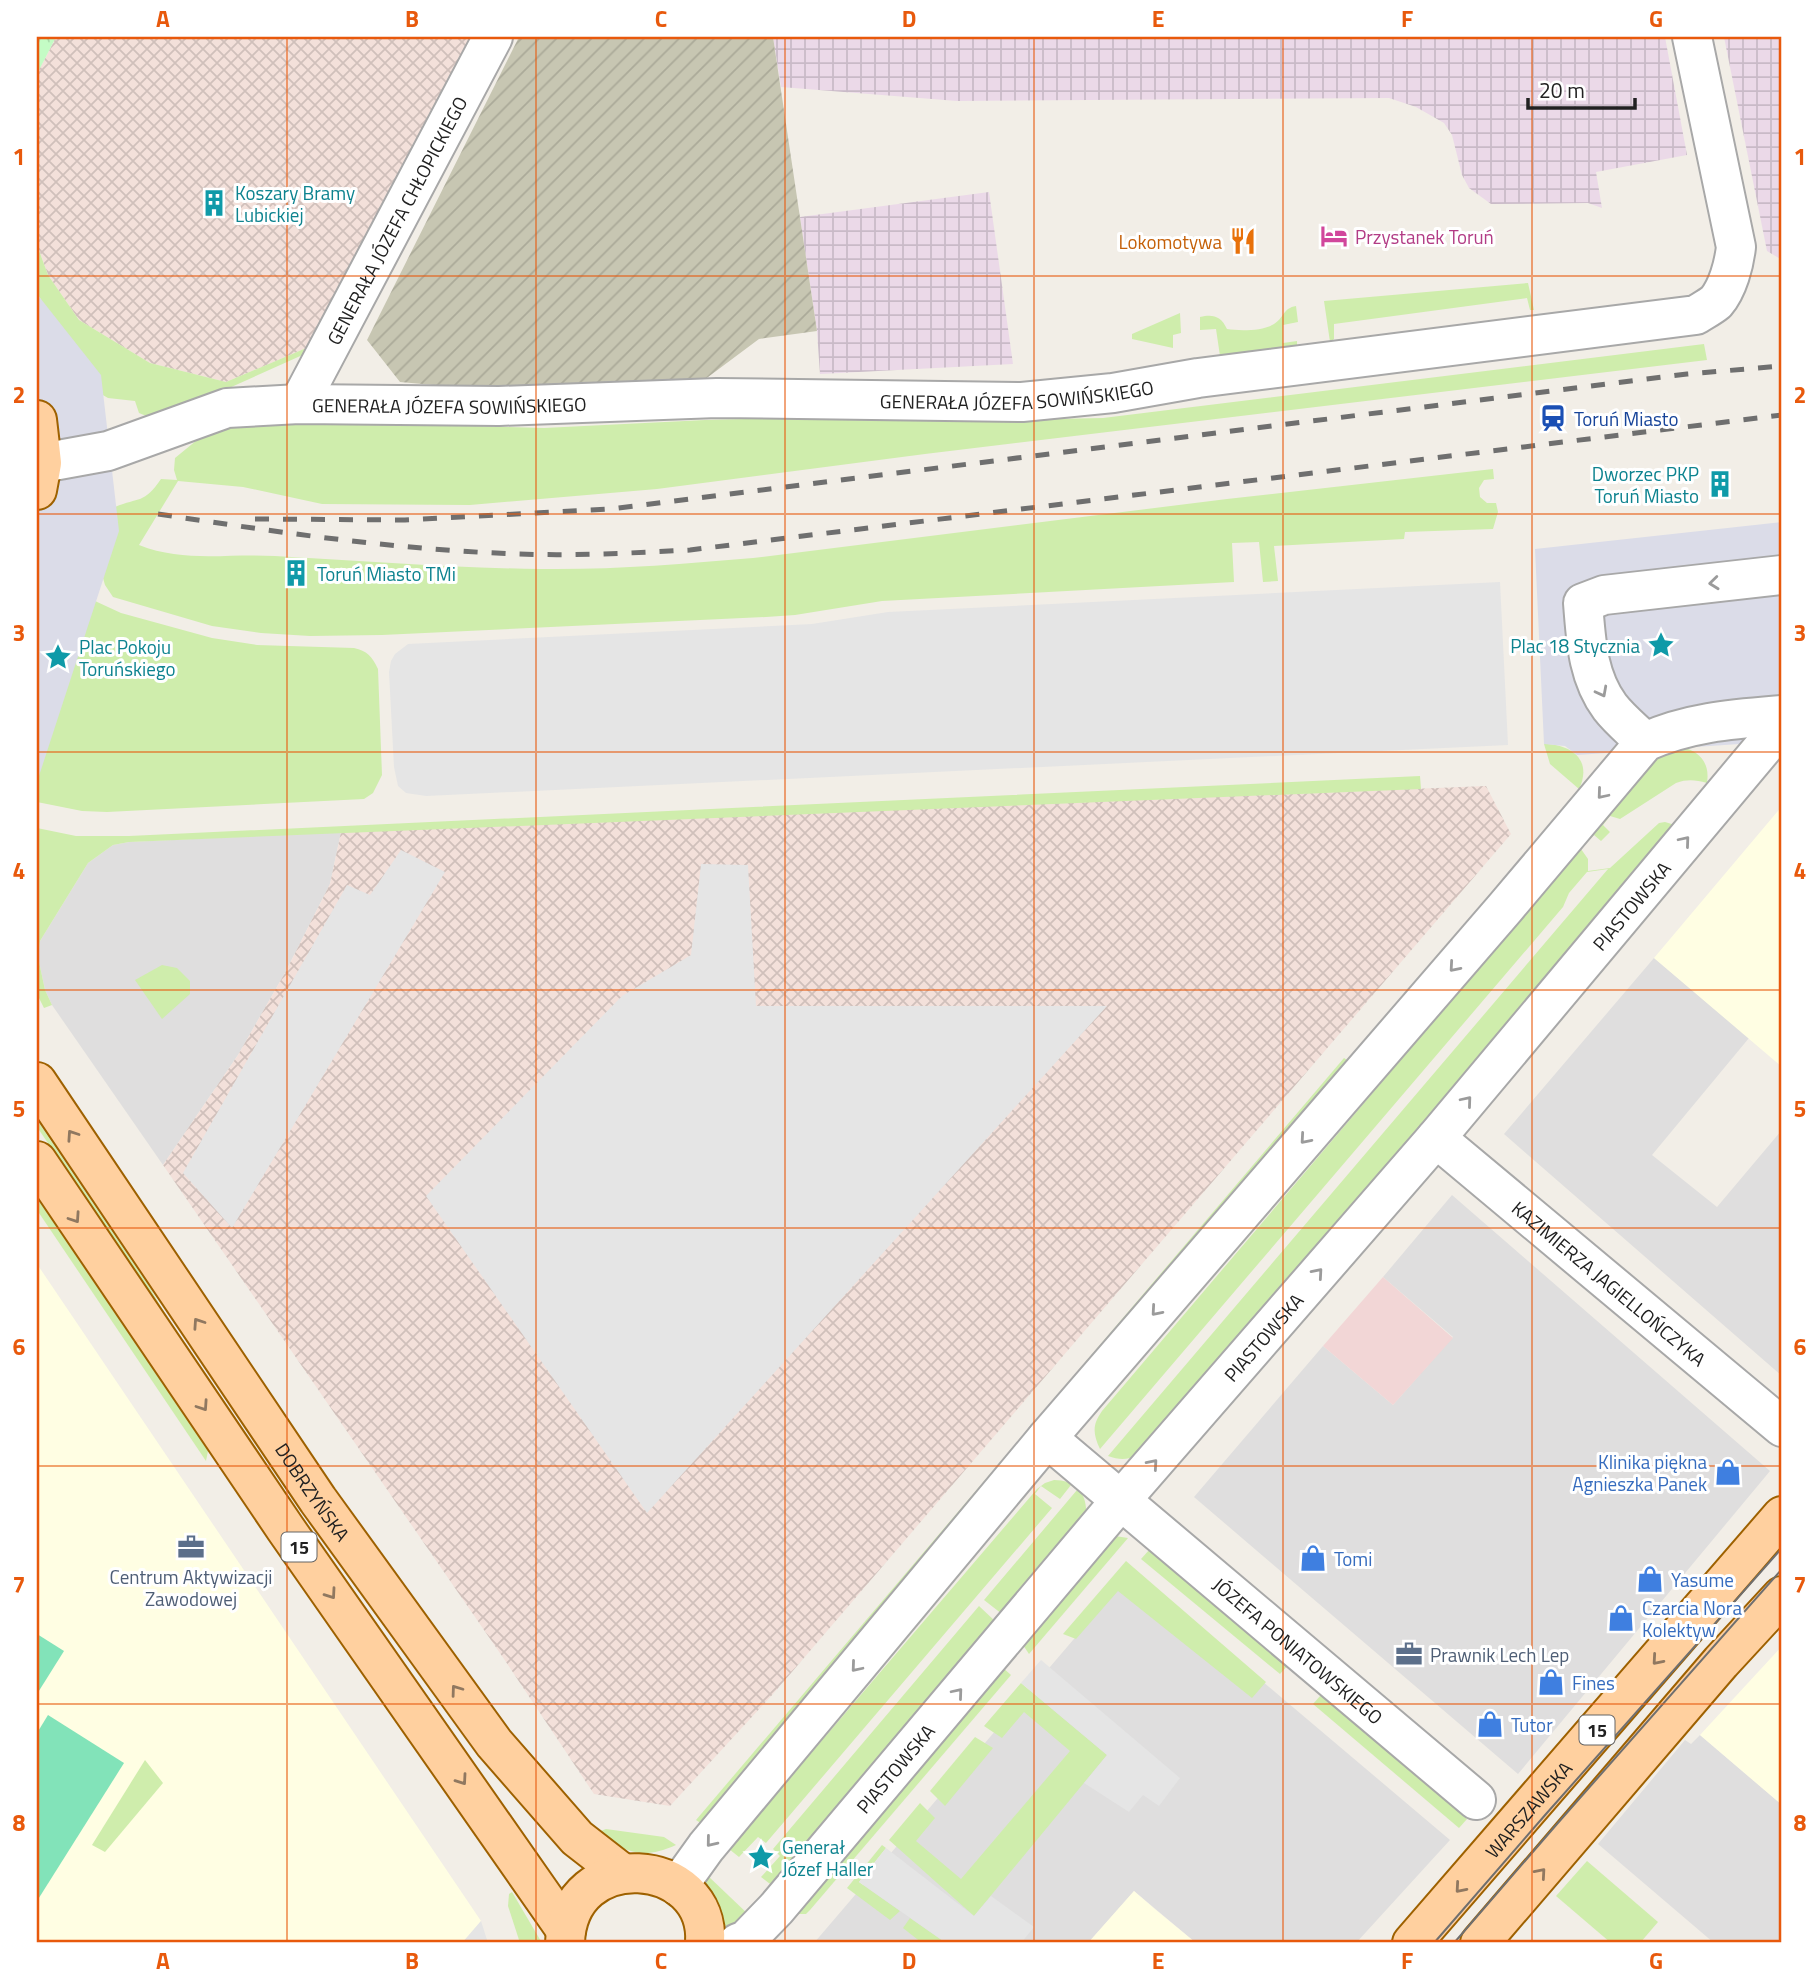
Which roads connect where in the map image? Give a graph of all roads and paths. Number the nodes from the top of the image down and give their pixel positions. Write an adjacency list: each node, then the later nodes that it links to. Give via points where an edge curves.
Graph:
1 (493, 37): 3 (street, GENERAŁA JÓZEFA CHŁOPICKIEGO)
2 (1692, 37): 3 (street, GENERAŁA JÓZEFA SOWIŃSKIEGO, via 1737,247 1720,295 1696,316 1022,402 717,398 499,406)
3 (299, 404): 5 (street, GENERAŁA JÓZEFA SOWIŃSKIEGO, via 226,408)
4 (37, 420): 5 (main road)
5 (39, 477)
6 (1782, 575): 9 (street, one-way to 9, via 1604,595 1583,603 1589,662 1600,692)
7 (1782, 715): 9 (street, via 1708,722 1671,730)
8 (1782, 726): 11 (street, PIASTOWSKA, one-way to 8)
9 (1645, 742): 14 (street, one-way to 14)
10 (37, 1082): 19 (main road, DOBRZYŃSKA / 15, one-way to 10, via 577,1838 494,1743 318,1500)
11 (1436, 1138): 13 (street, KAZIMIERZA JAGIELLOŃCZYKA); 15 (street, PIASTOWSKA, one-way to 11)
12 (37, 1161): 21 (main road, 15, one-way to 21)
13 (1782, 1427)
14 (1047, 1438): 15 (street, JÓZEFA PONIATOWSKIEGO); 20 (street, one-way to 20)
15 (1121, 1500): 18 (street, JÓZEFA PONIATOWSKIEGO); 23 (street, PIASTOWSKA, one-way to 15, via 776,1909)
16 (1782, 1516): 24 (main road, WARSZAWSKA / 15, one-way to 24)
17 (1782, 1595): 25 (main road, 15, one-way to 17)
18 (1476, 1800)
19 (622, 1873): 20 (main road, via 640,1872); 21 (main road, 15, via 600,1881 584,1894)
20 (678, 1886): 22 (main road, via 700,1916)
21 (565, 1936)
22 (705, 1943)
23 (738, 1943)
24 (1412, 1943)
25 (1480, 1943)

